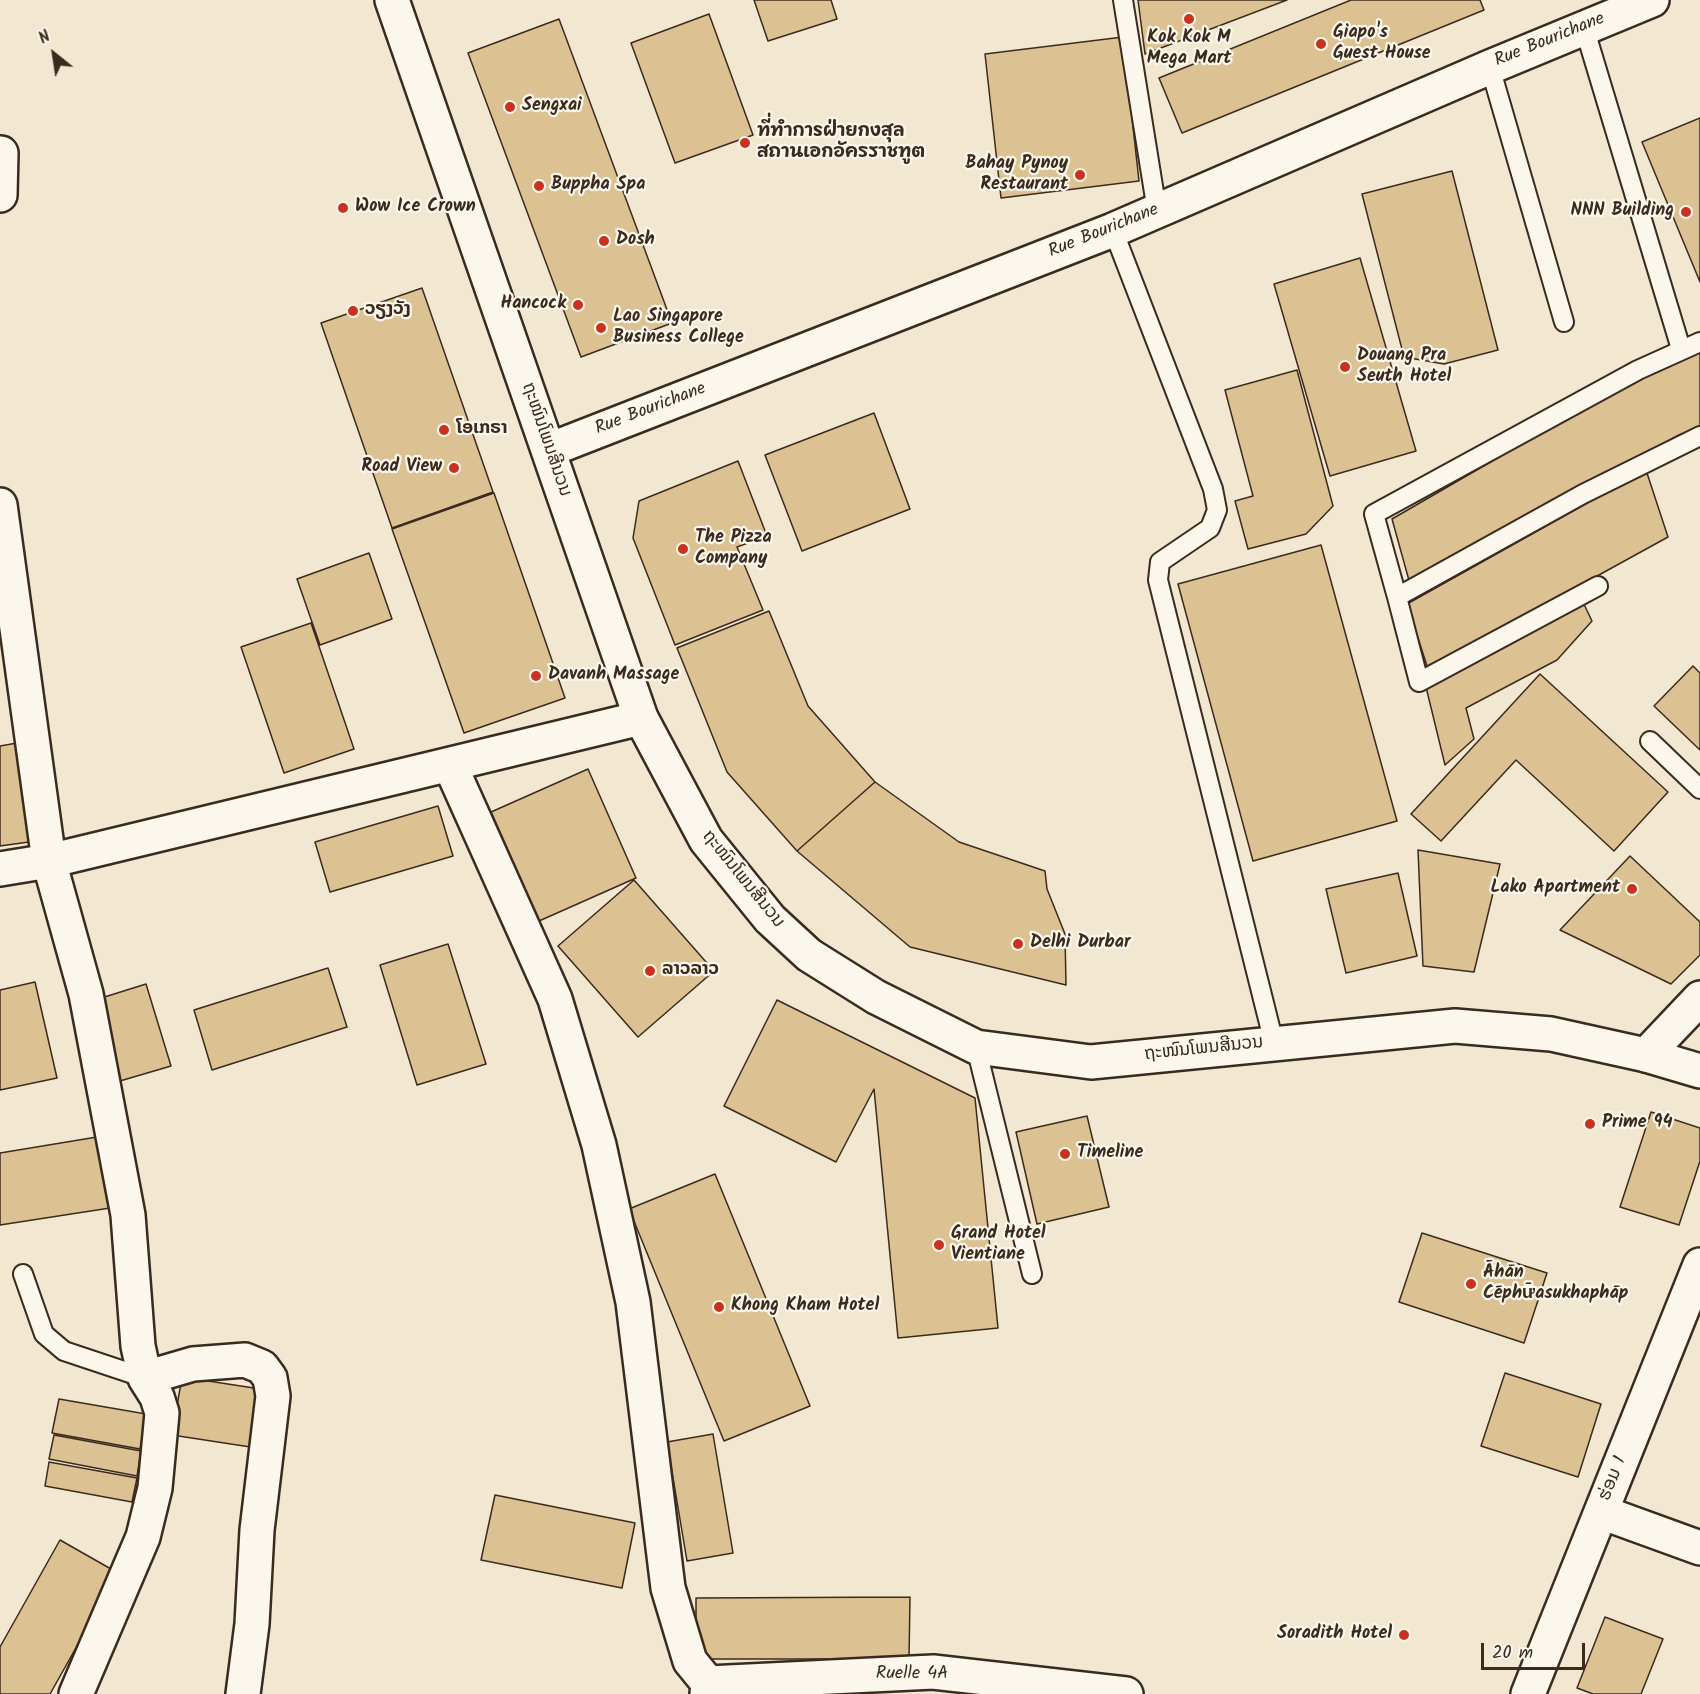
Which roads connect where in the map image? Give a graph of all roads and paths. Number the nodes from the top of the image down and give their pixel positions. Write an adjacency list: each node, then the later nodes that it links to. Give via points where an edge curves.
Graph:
1 (392, 0): 14 (street, ຖະໜົນໂພນສີນວນ)
2 (1123, 0): 8 (lane)
3 (1652, 0): 4 (street, Rue Bourichane)
4 (1584, 27): 5 (street, Rue Bourichane); 12 (lane)
5 (1490, 66): 8 (street, Rue Bourichane); 10 (lane)
6 (1, 153): 7 (street)
7 (0, 195)
8 (1157, 211): 9 (street, Rue Bourichane)
9 (1113, 230): 14 (street, Rue Bourichane); 25 (lane, via 1213,489 1217,510 1210,528 1160,561 1158,580)
10 (1564, 322)
11 (1700, 342): 12 (lane)
12 (1681, 349): 17 (lane, via 1374,514)
13 (1700, 436): 17 (lane, via 1583,494)
14 (549, 450): 18 (street, ຖະໜົນໂພນສີນວນ)
15 (0, 505): 22 (street)
16 (1598, 586): 17 (lane, via 1419,682)
17 (1397, 597)
18 (641, 718): 20 (street); 26 (street, ຖະໜົນໂພນສີນວນ, via 706,840 770,919 819,961 876,997)
19 (1650, 741): 21 (lane)
20 (450, 765): 22 (street); 35 (street, via 555,999 600,1145 633,1302 668,1588 690,1661)
21 (1700, 789)
22 (49, 861): 23 (street); 32 (street, via 86,994 128,1215 138,1346)
23 (0, 869)
24 (1700, 998): 27 (street)
25 (1274, 1043): 26 (street, ຖະໜົນໂພນສີນວນ, via 1091,1062); 27 (street, ຖະໜົນໂພນສີນວນ, via 1455,1026 1551,1034)
26 (976, 1047): 31 (lane)
27 (1646, 1054): 28 (street, ຖະໜົນໂພນສີນວນ)
28 (1700, 1071)
29 (1700, 1265): 33 (street, ຮ່ອມ 1)
30 (23, 1274): 32 (lane, via 44,1334 64,1351)
31 (1032, 1274)
32 (145, 1378): 37 (street, via 158,1397 162,1413 155,1488 142,1537); 38 (street, via 193,1364 245,1360 262,1367 270,1378 273,1396)
33 (1602, 1512): 34 (street); 36 (street, ຮ່ອມ 1)
34 (1700, 1548)
35 (707, 1689): 39 (street, Ruelle 4A, via 933,1672)
36 (1531, 1693)
37 (76, 1694)
38 (243, 1694)
39 (1126, 1694)

